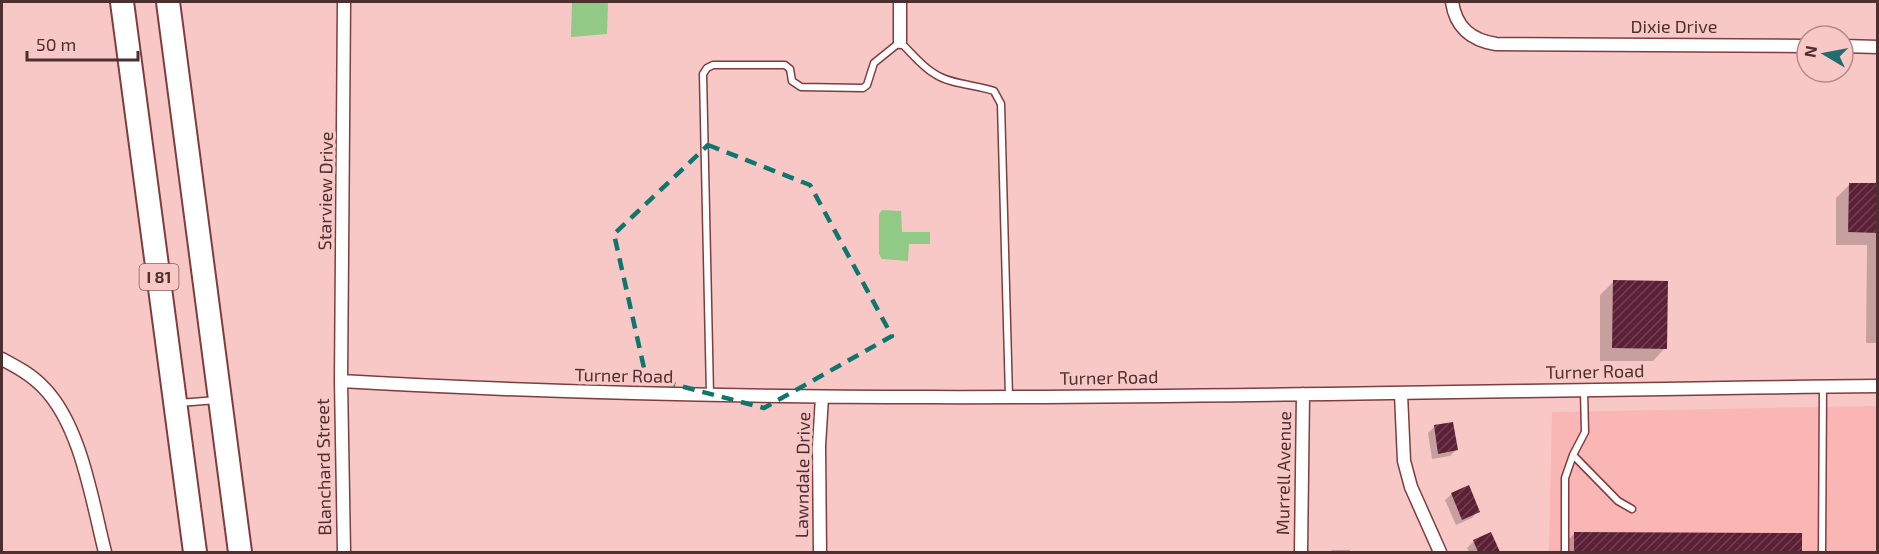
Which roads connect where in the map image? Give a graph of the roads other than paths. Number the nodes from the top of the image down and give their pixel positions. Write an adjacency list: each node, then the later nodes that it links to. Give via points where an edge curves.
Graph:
1 (122, 2): 21 (highway, I 81)
2 (168, 2): 20 (highway, I 81)
3 (344, 2): 11 (street, Starview Drive)
4 (900, 2): 6 (street)
5 (1452, 2): 7 (street, Dixie Drive, via 1457,22 1464,31 1496,45)
6 (900, 42): 17 (lane, via 874,63 863,88 801,87 792,81 785,65 713,65 703,74); 19 (lane, via 935,75 994,91 1001,104)
7 (1795, 46)
8 (1855, 46): 9 (street)
9 (1878, 46)
10 (2, 359): 24 (street, via 44,388 68,423)
11 (341, 381): 17 (street, Turner Road); 27 (street, Blanchard Street)
12 (1878, 386): 13 (street, Turner Road)
13 (1823, 387): 14 (street, Turner Road); 32 (lane)
14 (1584, 390): 16 (street, Turner Road); 22 (lane, via 1585,432)
15 (1303, 394): 16 (street, Turner Road); 19 (street, Turner Road); 29 (street, Murrell Avenue)
16 (1401, 394): 30 (street, via 1404,461)
17 (710, 396): 18 (street, Turner Road)
18 (822, 397): 19 (street, Turner Road); 28 (street, Lawndale Drive)
19 (1009, 397)
20 (220, 400): 21 (lane); 26 (highway, I 81)
21 (176, 404): 25 (highway, I 81)
22 (1573, 455): 23 (lane, via 1618,501); 31 (lane, via 1565,478)
23 (1632, 509)
24 (105, 552)
25 (195, 552)
26 (240, 552)
27 (344, 552)
28 (820, 552)
29 (1301, 552)
30 (1440, 552)
31 (1565, 552)
32 (1822, 552)

